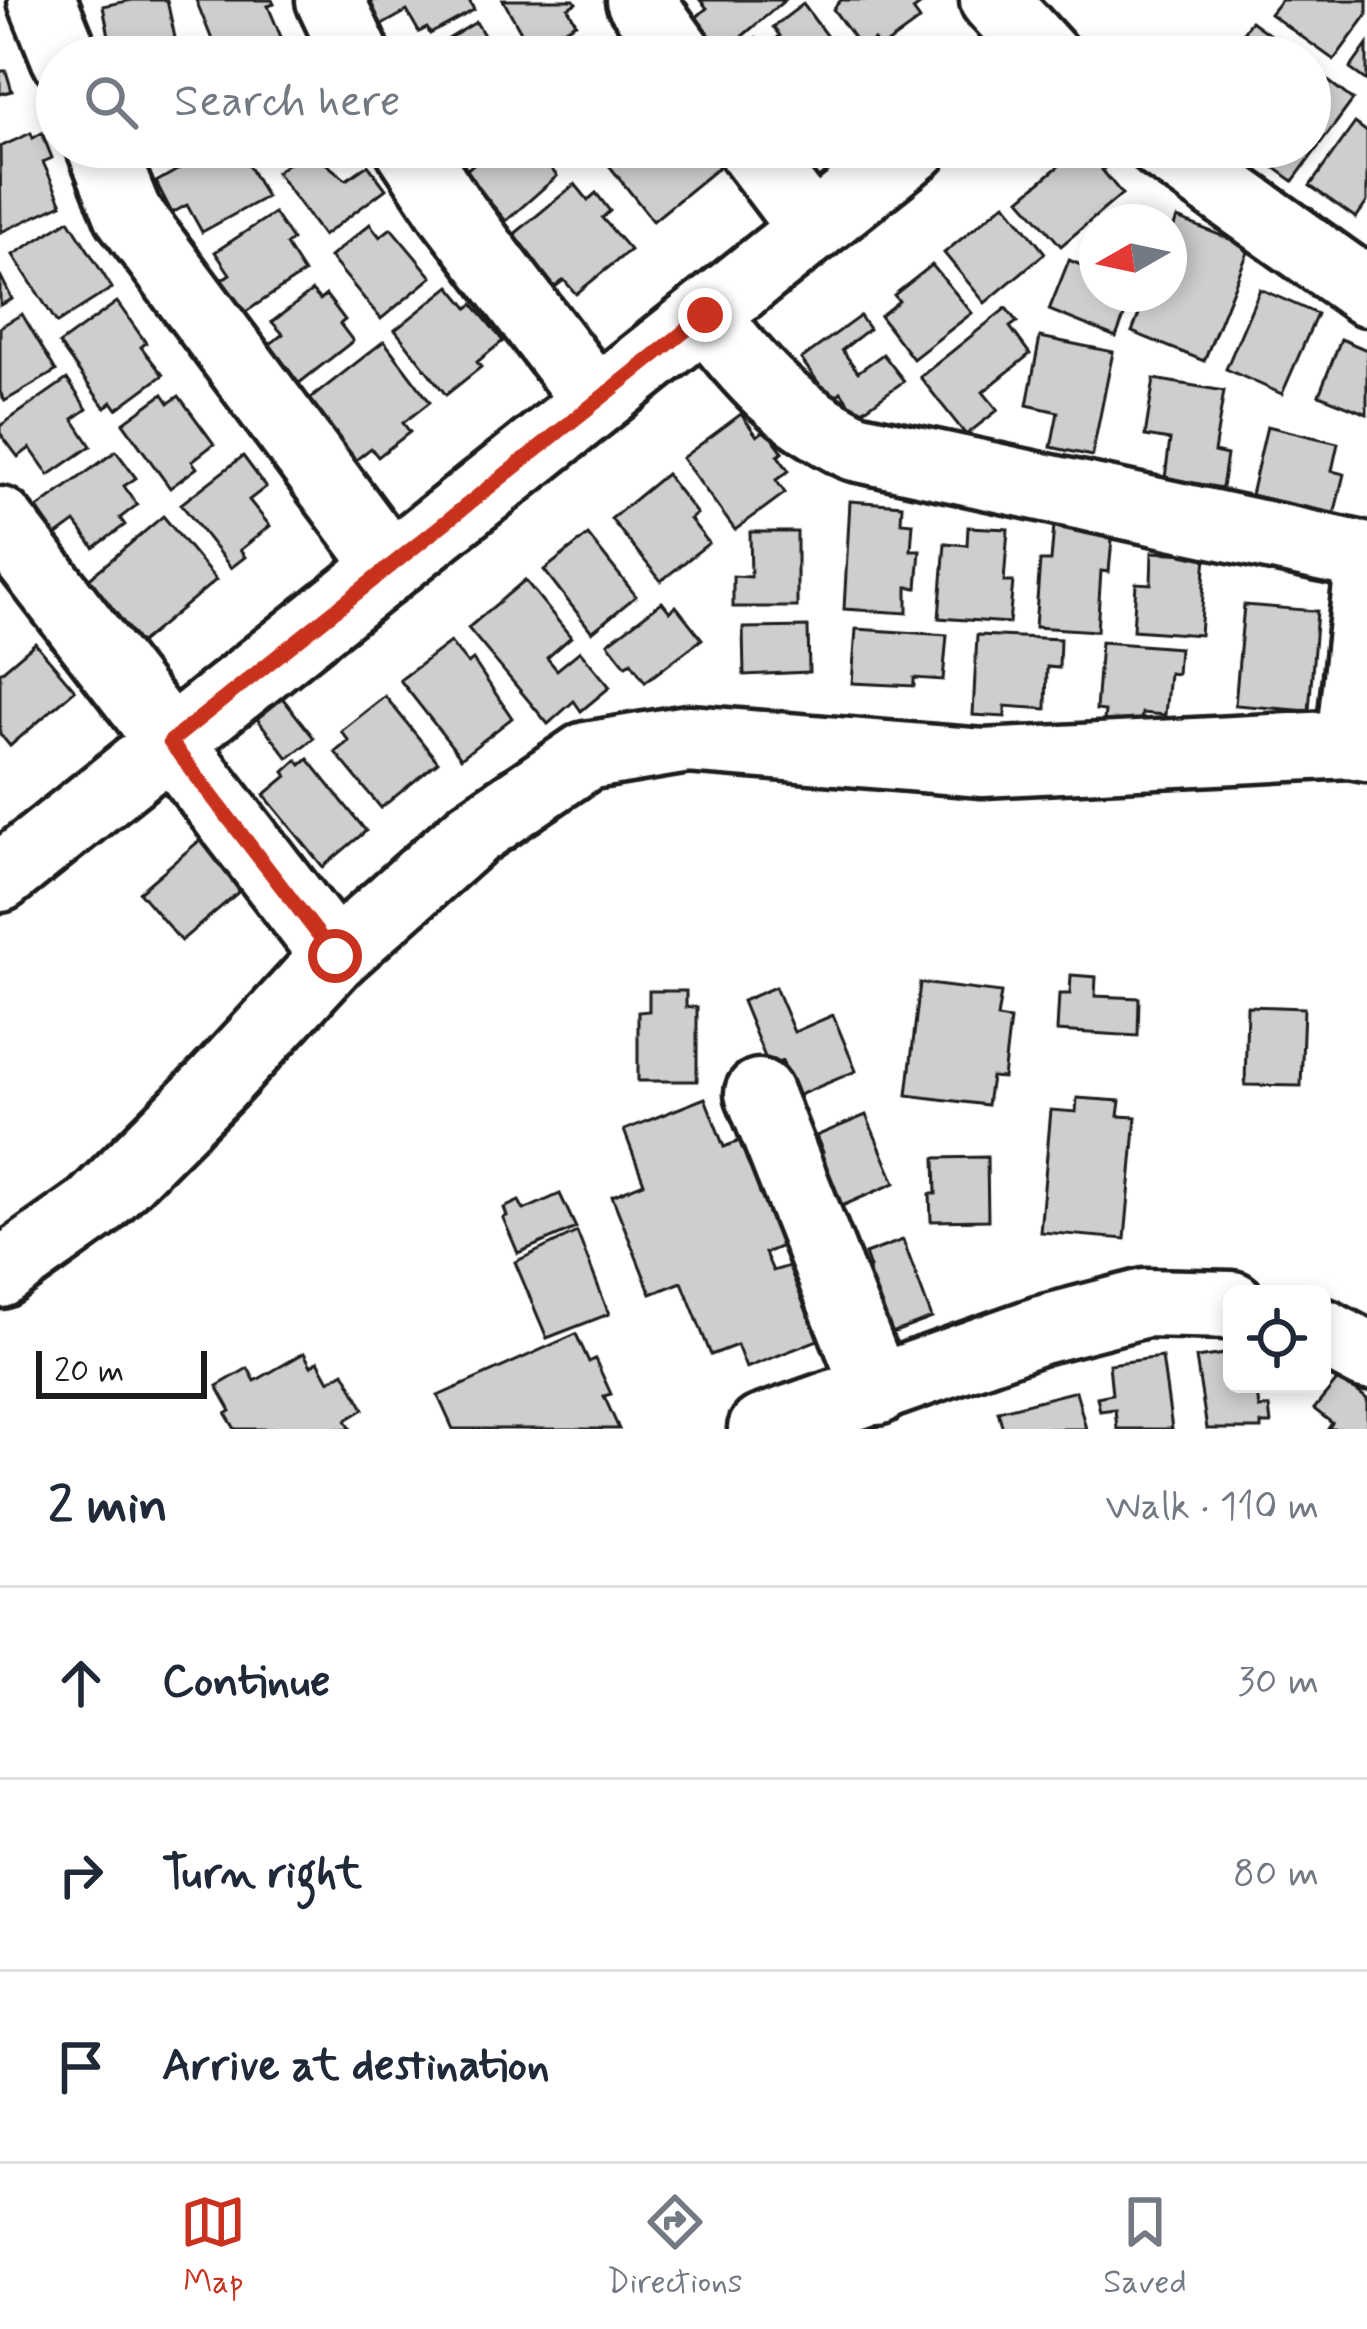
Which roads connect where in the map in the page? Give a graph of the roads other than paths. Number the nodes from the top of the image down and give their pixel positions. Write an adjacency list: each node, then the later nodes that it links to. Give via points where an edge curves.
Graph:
1 (42, 0): 5 (street)
2 (330, 0): 6 (street)
3 (640, 0): 7 (street)
4 (994, 0): 8 (street)
5 (57, 36)
6 (347, 36)
7 (666, 36)
8 (1022, 36)
9 (109, 168): 20 (street, via 128,214)
10 (423, 168): 17 (street)
11 (765, 168): 14 (street)
12 (889, 168): 14 (street)
13 (1193, 168): 15 (street)
14 (812, 230): 16 (street)
15 (1367, 292)
16 (705, 315): 17 (street); 19 (street, via 760,384 855,447)
17 (596, 401): 20 (street)
18 (0, 521): 22 (street)
19 (1367, 557)
20 (390, 566): 22 (street)
21 (1367, 584): 23 (street)
22 (170, 742): 24 (street); 25 (street)
23 (1359, 746): 25 (street, via 983,763 688,739 586,756 472,833)
24 (0, 878)
25 (335, 956): 27 (street, via 93,1208)
26 (759, 1093): 31 (street)
27 (0, 1274)
28 (1223, 1305): 31 (street, via 1145,1304 1041,1330)
29 (1331, 1337): 30 (street)
30 (1367, 1356)
31 (877, 1391): 32 (street)
32 (762, 1429)

